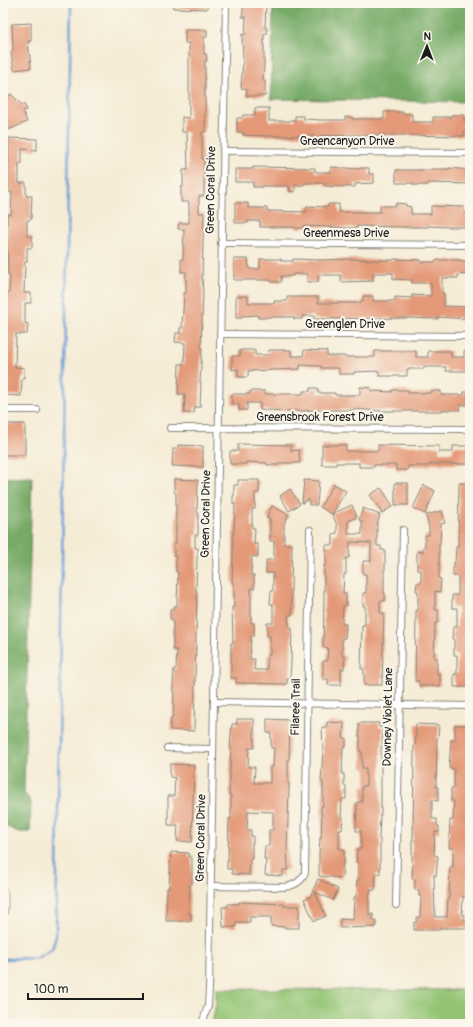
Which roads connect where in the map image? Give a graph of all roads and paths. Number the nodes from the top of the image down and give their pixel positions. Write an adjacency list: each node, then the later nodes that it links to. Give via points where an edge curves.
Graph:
1 (226, 3): 4 (street, Green Coral Drive)
2 (4, 24): 3 (lane)
3 (3, 36)
4 (223, 151): 5 (street, Greencanyon Drive); 6 (street, Green Coral Drive)
5 (470, 153)
6 (221, 243): 7 (street, Greenmesa Drive); 8 (street, Green Coral Drive)
7 (470, 244)
8 (220, 334): 9 (street, Greenglen Drive); 13 (street, Green Coral Drive)
9 (470, 336)
10 (3, 410): 11 (street)
11 (36, 410)
12 (170, 428): 13 (street, Greensbrook Forest Drive)
13 (218, 428): 14 (street, Greensbrook Forest Drive); 17 (street, Green Coral Drive)
14 (470, 429)
15 (310, 530): 18 (street, Filaree Trail)
16 (403, 530): 19 (street, Downey Violet Lane)
17 (214, 702): 18 (street); 22 (street, Green Coral Drive)
18 (307, 703): 19 (street); 23 (street, Filaree Trail, via 303,878 292,886 284,887)
19 (400, 705): 20 (street); 25 (street, Downey Violet Lane)
20 (470, 706)
21 (167, 748): 22 (street)
22 (213, 749): 23 (street, Green Coral Drive)
23 (211, 886): 27 (street, Green Coral Drive, via 208,1006)
24 (3, 889): 26 (lane, via 6,893)
25 (396, 904)
26 (6, 914)
27 (202, 1024)

